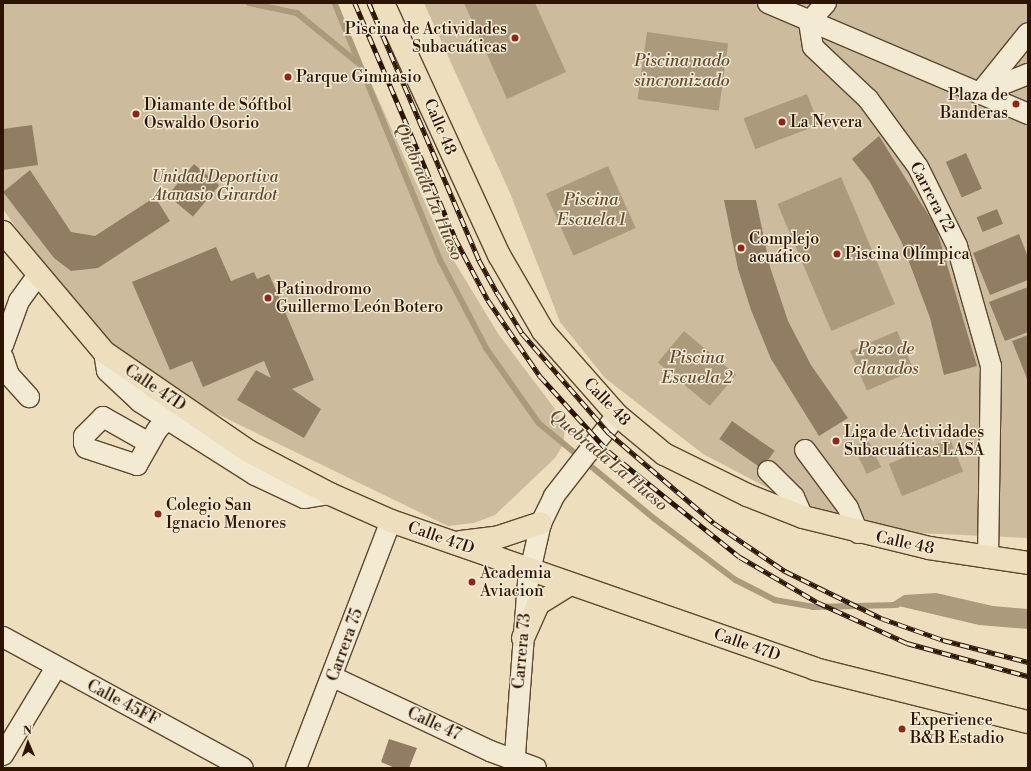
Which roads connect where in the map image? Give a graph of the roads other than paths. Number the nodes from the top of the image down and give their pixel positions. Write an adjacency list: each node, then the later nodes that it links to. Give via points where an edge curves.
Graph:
1 (383, 3): 6 (main road, Calle 48)
2 (393, 3): 6 (main road)
3 (768, 3): 4 (street)
4 (816, 9): 8 (street); 25 (street, Carrera 72, via 813,47 868,99 918,167 957,246 991,366)
5 (1028, 33): 8 (street)
6 (402, 43): 16 (main road, Calle 48, via 499,255 543,331)
7 (1028, 74): 8 (street)
8 (979, 94): 9 (street)
9 (1028, 114)
10 (3, 232): 11 (main road, Calle 47D)
11 (38, 275): 12 (street, via 19,301); 15 (main road, Calle 47D, via 104,352)
12 (3, 345)
13 (3, 357): 14 (street, via 9,375)
14 (29, 397)
15 (173, 412): 17 (street); 21 (main road, Calle 47D, via 330,494)
16 (617, 415): 20 (main road, Calle 48, via 664,454 747,496); 22 (street, Carrera 73, via 588,448 562,484)
17 (149, 443)
18 (804, 450): 23 (street, via 848,508)
19 (768, 471): 20 (street, via 794,497)
20 (803, 517): 23 (main road, Calle 48)
21 (391, 521): 24 (main road, Calle 47D); 32 (street, Carrera 75)
22 (540, 523): 24 (main road, via 477,541); 27 (street, Carrera 73)
23 (858, 533): 25 (main road, Calle 48)
24 (448, 541): 27 (main road, Calle 47D)
25 (988, 558): 26 (main road, Calle 48)
26 (1028, 562)
27 (530, 568): 28 (main road, Calle 47D); 30 (street, Carrera 73)
28 (570, 584): 30 (main road, via 538,604); 33 (main road, Calle 47D, via 816,669)
29 (3, 637): 31 (street, Calle 45FF)
30 (523, 638): 35 (street, Carrera 73)
31 (56, 667): 34 (street); 36 (street, Calle 45FF)
32 (333, 677): 35 (street, Calle 47); 37 (street, Carrera 75)
33 (1028, 722)
34 (3, 755)
35 (514, 764): 38 (street, Calle 47)
36 (243, 768)
37 (296, 768)
38 (536, 768)

